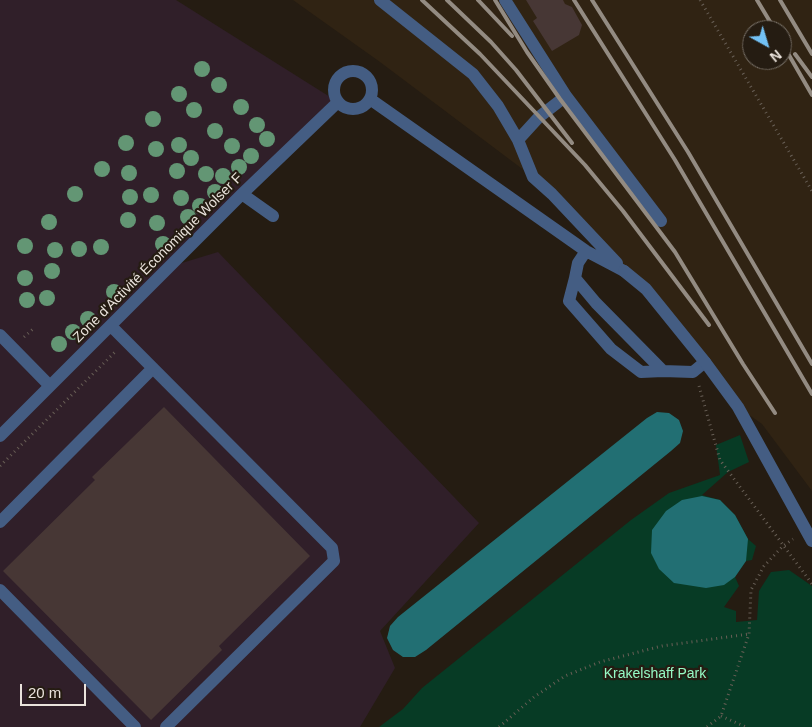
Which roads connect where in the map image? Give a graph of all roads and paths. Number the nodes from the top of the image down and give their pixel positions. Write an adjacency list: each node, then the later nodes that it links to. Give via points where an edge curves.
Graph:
1 (380, 0): 7 (street, via 473,74 498,106)
2 (505, 0): 4 (street)
3 (700, 0): 8 (path)
4 (566, 96): 7 (street, via 539,117); 11 (street)
5 (370, 99): 6 (street, via 354,109); 6 (street, via 370,80 354,70 342,74 334,84); 12 (street)
6 (338, 102): 9 (street, Zone d'Activité Économique Wolser F)
7 (518, 140): 13 (street, via 533,177)
8 (812, 191)
9 (242, 194): 10 (street); 15 (street, Zone d'Activité Économique Wolser F)
10 (273, 216)
11 (661, 220)
12 (586, 251): 13 (street); 14 (street, via 578,263)
13 (624, 271): 18 (street, via 646,289)
14 (575, 278): 20 (street); 20 (street, via 568,301 611,349 641,372)
15 (111, 326): 17 (street); 22 (street, Zone d'Activité Économique Wolser F)
16 (0, 335): 22 (street)
17 (126, 341): 19 (street); 24 (path)
18 (705, 362): 20 (street, via 693,372); 26 (street, via 738,407)
19 (153, 368): 25 (street); 33 (street, via 332,548 334,561)
20 (663, 371)
21 (698, 384): 27 (path, via 720,460)
22 (50, 386): 23 (street, Zone d'Activité Économique Wolser F)
23 (0, 436)
24 (0, 466)
25 (0, 522)
26 (809, 535): 27 (path)
27 (783, 546): 28 (path); 30 (path, via 764,566 751,590)
28 (812, 584)
29 (0, 590): 32 (street)
30 (749, 634): 31 (path); 34 (path, via 662,646 600,662 565,676)
31 (721, 716): 35 (path); 36 (path)
32 (136, 727)
33 (166, 727)
34 (499, 727)
35 (707, 727)
36 (746, 727)

